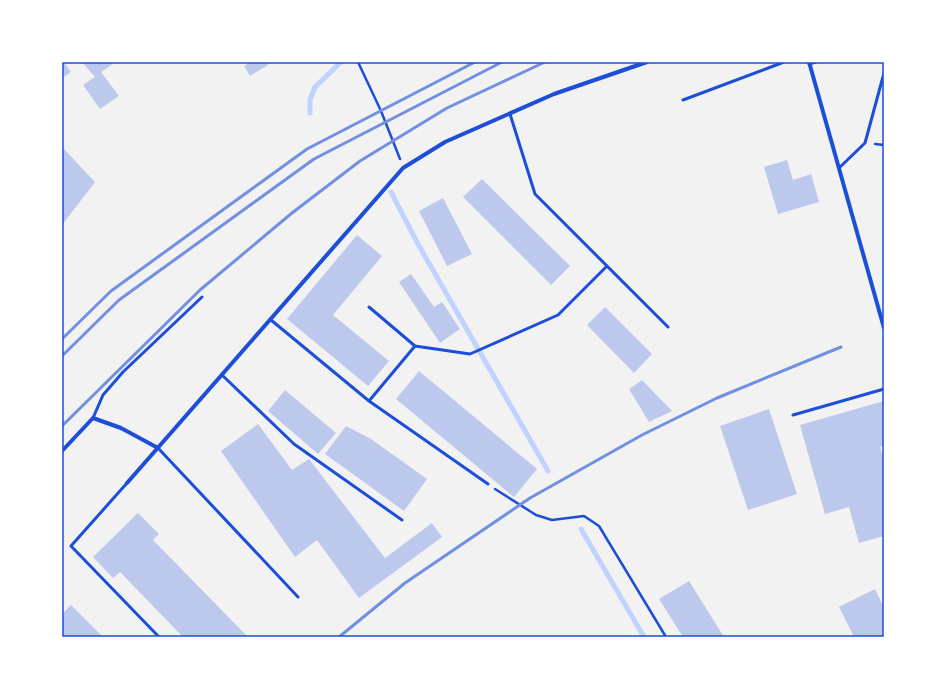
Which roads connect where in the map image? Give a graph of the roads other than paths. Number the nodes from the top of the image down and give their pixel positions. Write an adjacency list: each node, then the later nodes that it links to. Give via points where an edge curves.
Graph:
1 (647, 62): 7 (street, via 554,94)
2 (784, 62): 6 (lane)
3 (816, 62): 4 (lane)
4 (809, 63): 8 (street)
5 (884, 73): 8 (lane, via 865,143)
6 (683, 100)
7 (510, 114): 9 (lane, via 535,194); 12 (street, via 445,142 403,168)
8 (839, 168): 14 (street)
9 (607, 266): 13 (lane); 15 (lane, via 558,316 490,346 470,354)
10 (202, 297): 20 (lane, via 123,372 103,395)
11 (369, 307): 15 (lane)
12 (271, 320): 16 (street); 18 (lane)
13 (668, 326)
14 (884, 328)
15 (415, 346): 18 (lane)
16 (222, 375): 21 (street); 25 (lane, via 294,444)
17 (884, 389): 19 (lane)
18 (369, 401): 24 (lane)
19 (793, 415)
20 (93, 418): 21 (street, via 121,428); 22 (street)
21 (158, 448): 23 (street); 26 (lane)
22 (62, 451)
23 (127, 483): 27 (lane, via 71,546)
24 (488, 484)
25 (402, 520)
26 (298, 597)
27 (159, 637)

